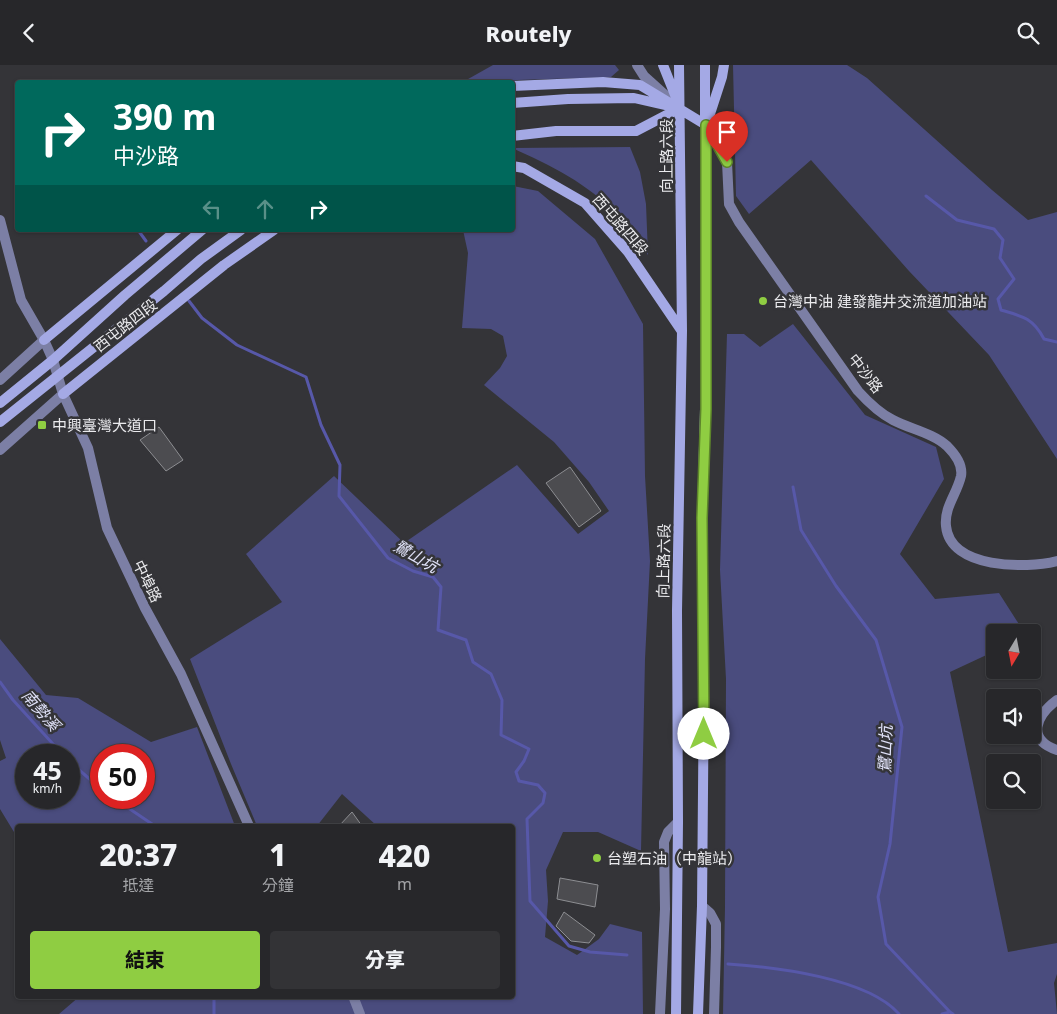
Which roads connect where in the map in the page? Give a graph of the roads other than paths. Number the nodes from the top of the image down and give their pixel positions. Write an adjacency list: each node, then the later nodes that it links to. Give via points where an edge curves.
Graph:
1 (637, 65): 8 (street, via 644,76)
2 (663, 65): 8 (main road, 向上路六段)
3 (679, 65): 8 (main road, 向上路六段)
4 (705, 65): 9 (main road)
5 (724, 65): 9 (main road)
6 (515, 86): 8 (main road, via 603,82 640,85)
7 (515, 103): 8 (main road, via 634,98)
8 (680, 108): 9 (main road); 10 (main road, via 636,131 556,131); 17 (main road, 向上路六段)
9 (706, 125): 26 (street, 中沙路, via 727,162 729,204 858,391 870,405 891,419 947,446 960,463 962,475 946,512 946,528 952,544 966,555 985,562 1018,565); 31 (main road)
10 (515, 136)
11 (515, 166): 17 (main road, 西屯路四段, via 586,203 628,252)
12 (0, 220): 18 (street, 中埠路, via 21,300)
13 (175, 232): 18 (main road)
14 (200, 232): 19 (main road, 西屯路四段)
15 (238, 232): 20 (main road, 西屯路四段)
16 (271, 232): 22 (main road, 西屯路四段, via 224,265)
17 (682, 331): 29 (main road, 向上路六段, via 676,659)
18 (44, 340): 19 (street, 中埠路); 21 (street)
19 (53, 360): 20 (street, 中埠路); 23 (main road, 西屯路四段)
20 (57, 376): 22 (street, 中埠路); 24 (main road, 西屯路四段)
21 (0, 380)
22 (63, 394): 25 (street, 西屯路四段); 30 (street, 中埠路, via 88,448 107,528 145,608 181,673)
23 (0, 403)
24 (0, 422)
25 (0, 450)
26 (1057, 561)
27 (1057, 700): 28 (street, via 1041,716 1036,728 1039,737)
28 (1057, 750)
29 (678, 822): 34 (street, via 664,842); 35 (main road, 向上路六段)
30 (248, 824)
31 (702, 906): 36 (main road); 37 (street, via 716,924)
32 (355, 999): 33 (street)
33 (360, 1014)
34 (660, 1014)
35 (676, 1014)
36 (698, 1014)
37 (714, 1014)

